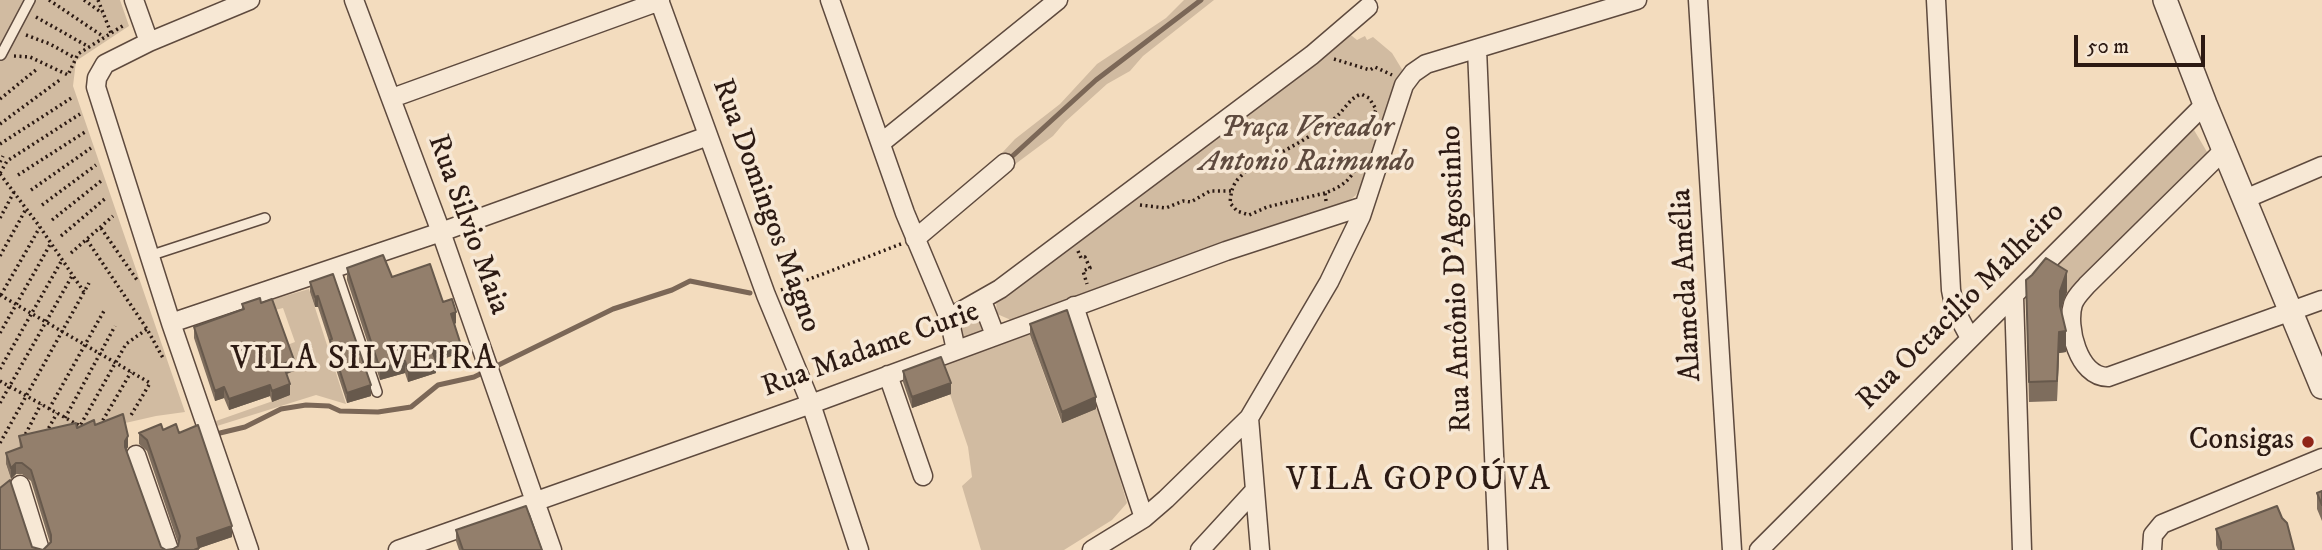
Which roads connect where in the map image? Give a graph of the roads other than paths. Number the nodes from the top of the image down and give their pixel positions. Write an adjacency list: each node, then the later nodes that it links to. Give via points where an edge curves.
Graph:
1 (30, 0): 16 (lane)
2 (134, 0): 14 (street)
3 (250, 0): 14 (street)
4 (354, 0): 17 (street, Rua Silvio Maia)
5 (830, 0): 20 (street)
6 (1058, 0): 20 (street)
7 (1637, 0): 15 (street)
8 (1690, 0): 13 (street, Alameda Amélia)
9 (1936, 0): 39 (street, via 1951,290 1955,310)
10 (2165, 0): 18 (street)
11 (659, 1): 17 (street); 19 (street, Rua Domingos Magno)
12 (1368, 7): 33 (street, via 1311,55)
13 (1699, 8): 63 (street, Alameda Amélia)
14 (149, 42): 29 (street, via 105,64 96,87)
15 (1477, 49): 25 (street, via 1419,68 1404,85); 62 (street, Rua Antônio D'Agostinho)
16 (1, 55)
17 (392, 98): 27 (street, Rua Silvio Maia)
18 (2205, 104): 21 (street); 31 (street, Rua Octacilio Malheiro)
19 (708, 136): 27 (street); 44 (street, Rua Domingos Magno)
20 (881, 143): 28 (street)
21 (2224, 150): 24 (street); 35 (street, via 2076,299 2072,312 2076,346 2092,373 2108,377)
22 (1005, 163): 28 (street)
23 (2322, 166): 24 (street)
24 (2245, 199): 35 (street)
25 (1364, 206): 34 (street, Rua Madame Curie); 45 (street, via 1329,282)
26 (265, 218): 29 (lane)
27 (441, 232): 30 (street); 51 (street, Rua Silvio Maia)
28 (915, 239): 36 (street)
29 (149, 256): 37 (street)
30 (335, 267): 37 (street); 43 (lane)
31 (2014, 296): 39 (street, Rua Octacilio Malheiro); 65 (street)
32 (2322, 300): 35 (street)
33 (982, 301): 36 (street); 38 (street)
34 (1074, 306): 38 (street, Rua Madame Curie); 52 (street)
35 (2290, 312): 42 (street)
36 (950, 318): 40 (street)
37 (171, 323): 55 (street)
38 (995, 335): 40 (street, Rua Madame Curie)
39 (1970, 338): 64 (street, Rua Octacilio Malheiro)
40 (956, 350): 41 (street, Rua Madame Curie)
41 (888, 375): 44 (street, Rua Madame Curie); 48 (street)
42 (2322, 387)
43 (377, 392)
44 (811, 404): 51 (street, Rua Madame Curie); 58 (street, Rua Domingos Magno)
45 (1249, 418): 50 (street); 52 (street)
46 (136, 455): 54 (street)
47 (2322, 458): 66 (street, via 2162,524 2153,535)
48 (923, 476)
49 (20, 485): 53 (street)
50 (1255, 490): 60 (street); 61 (street)
51 (535, 502): 56 (street, Rua Madame Curie); 57 (street, Rua Silvio Maia)
52 (1144, 518): 59 (street)
53 (40, 550)
54 (169, 550)
55 (249, 550)
56 (398, 550)
57 (552, 550)
58 (859, 550)
59 (1092, 550)
60 (1200, 550)
61 (1260, 550)
62 (1498, 550)
63 (1732, 550)
64 (1759, 550)
65 (2022, 550)
66 (2152, 550)

